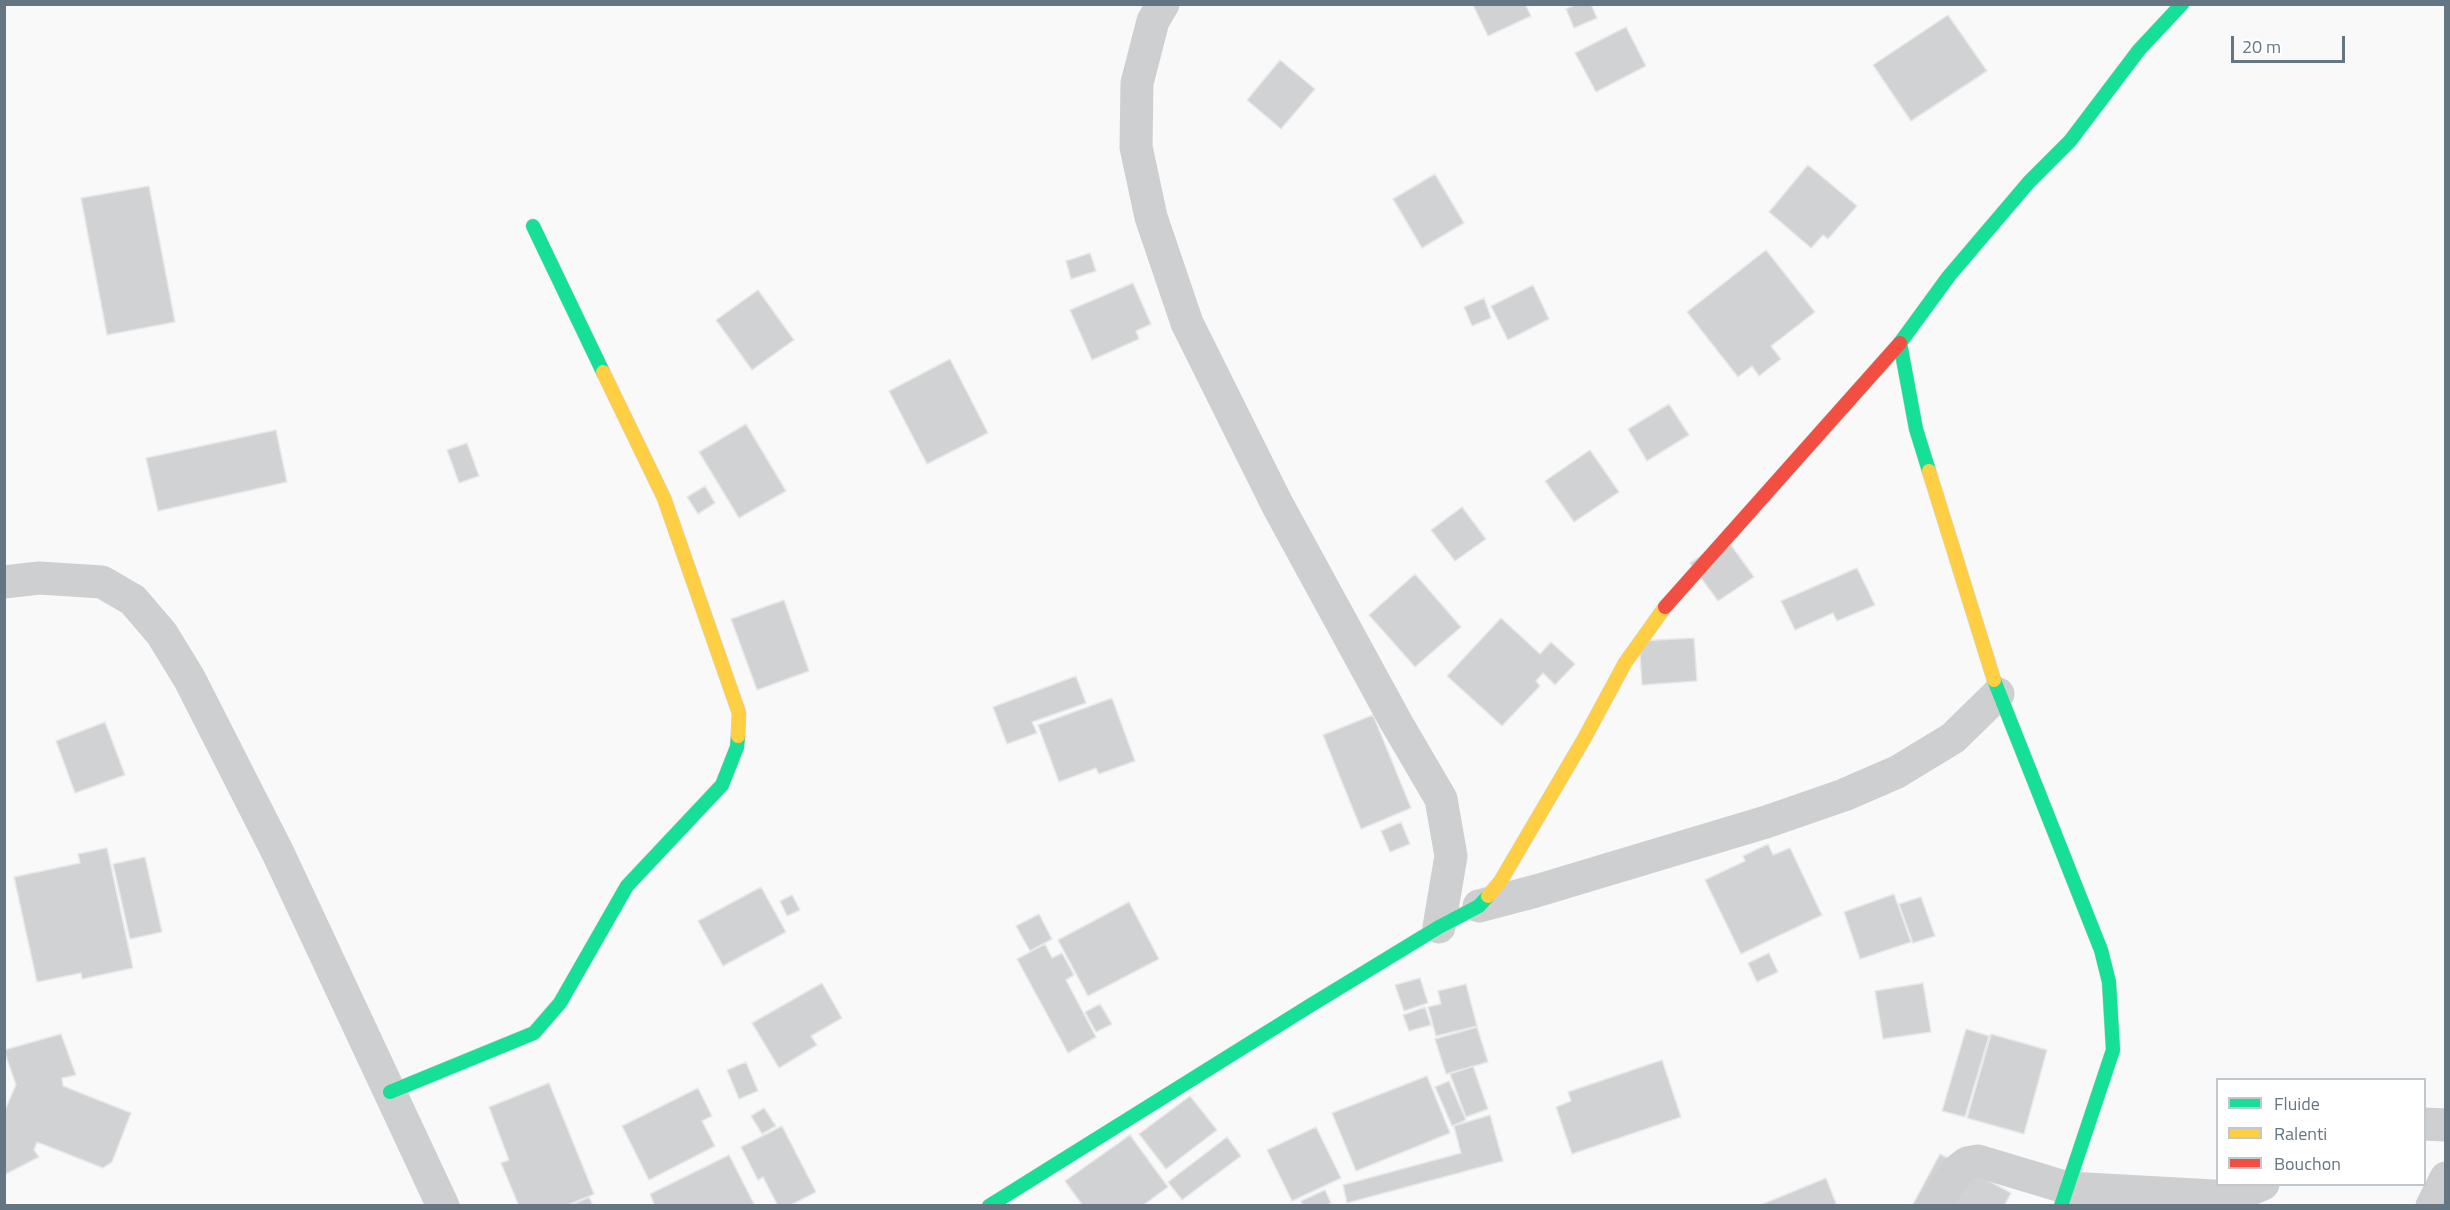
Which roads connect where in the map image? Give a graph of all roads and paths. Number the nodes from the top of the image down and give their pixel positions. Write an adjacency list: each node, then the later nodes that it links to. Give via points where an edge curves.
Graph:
1 (1163, 4): 8 (street, via 1153,21 1137,83 1136,147 1151,218 1187,323 1277,504 1441,799 1451,856)
2 (2182, 4): 4 (street, via 2139,50 2070,141 1948,276)
3 (533, 226): 9 (street, via 664,498 739,713 737,747 722,785 627,885 560,1003 534,1034)
4 (1900, 343): 6 (street, via 1916,429); 7 (street, via 1673,596 1625,663 1500,882)
5 (4, 582): 9 (street, via 39,578 102,582 133,600 162,634 189,678 278,853)
6 (1998, 694): 7 (street, via 1953,738 1897,772 1844,795 1766,822); 14 (street, via 2101,950 2109,982 2113,1050)
7 (1479, 906): 8 (street)
8 (1439, 927): 16 (street)
9 (390, 1092): 15 (street)
10 (2426, 1124): 11 (street)
11 (2445, 1125)
12 (2445, 1178): 18 (street)
13 (2260, 1186): 14 (street, via 2232,1197)
14 (2064, 1197): 17 (street, via 1978,1161 1958,1170)
15 (443, 1206)
16 (989, 1206)
17 (1933, 1206)
18 (2432, 1206)

